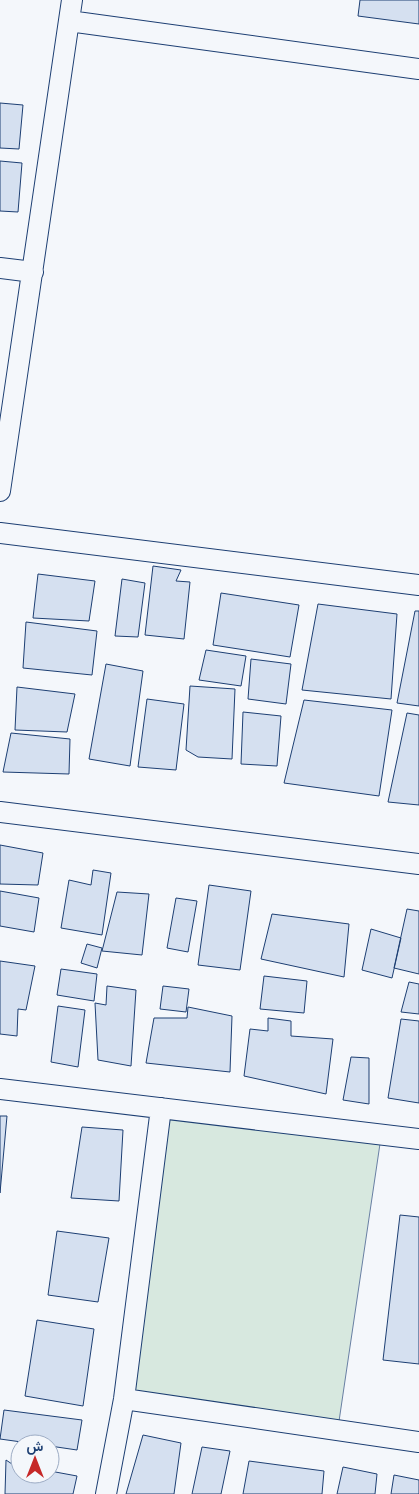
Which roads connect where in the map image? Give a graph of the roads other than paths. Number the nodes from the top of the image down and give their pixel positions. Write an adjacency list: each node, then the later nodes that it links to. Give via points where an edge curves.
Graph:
1 (72, 0): 2 (street)
2 (69, 21): 3 (street); 5 (street)
3 (419, 69)
4 (0, 268): 5 (street)
5 (33, 272): 6 (street)
6 (0, 491)
7 (0, 533): 8 (street)
8 (419, 585)
9 (0, 812): 10 (street)
10 (419, 864)
11 (0, 1089): 12 (street)
12 (162, 1108): 13 (street); 14 (street)
13 (419, 1139)
14 (124, 1399): 15 (street); 16 (street)
15 (419, 1442)
16 (106, 1494)

